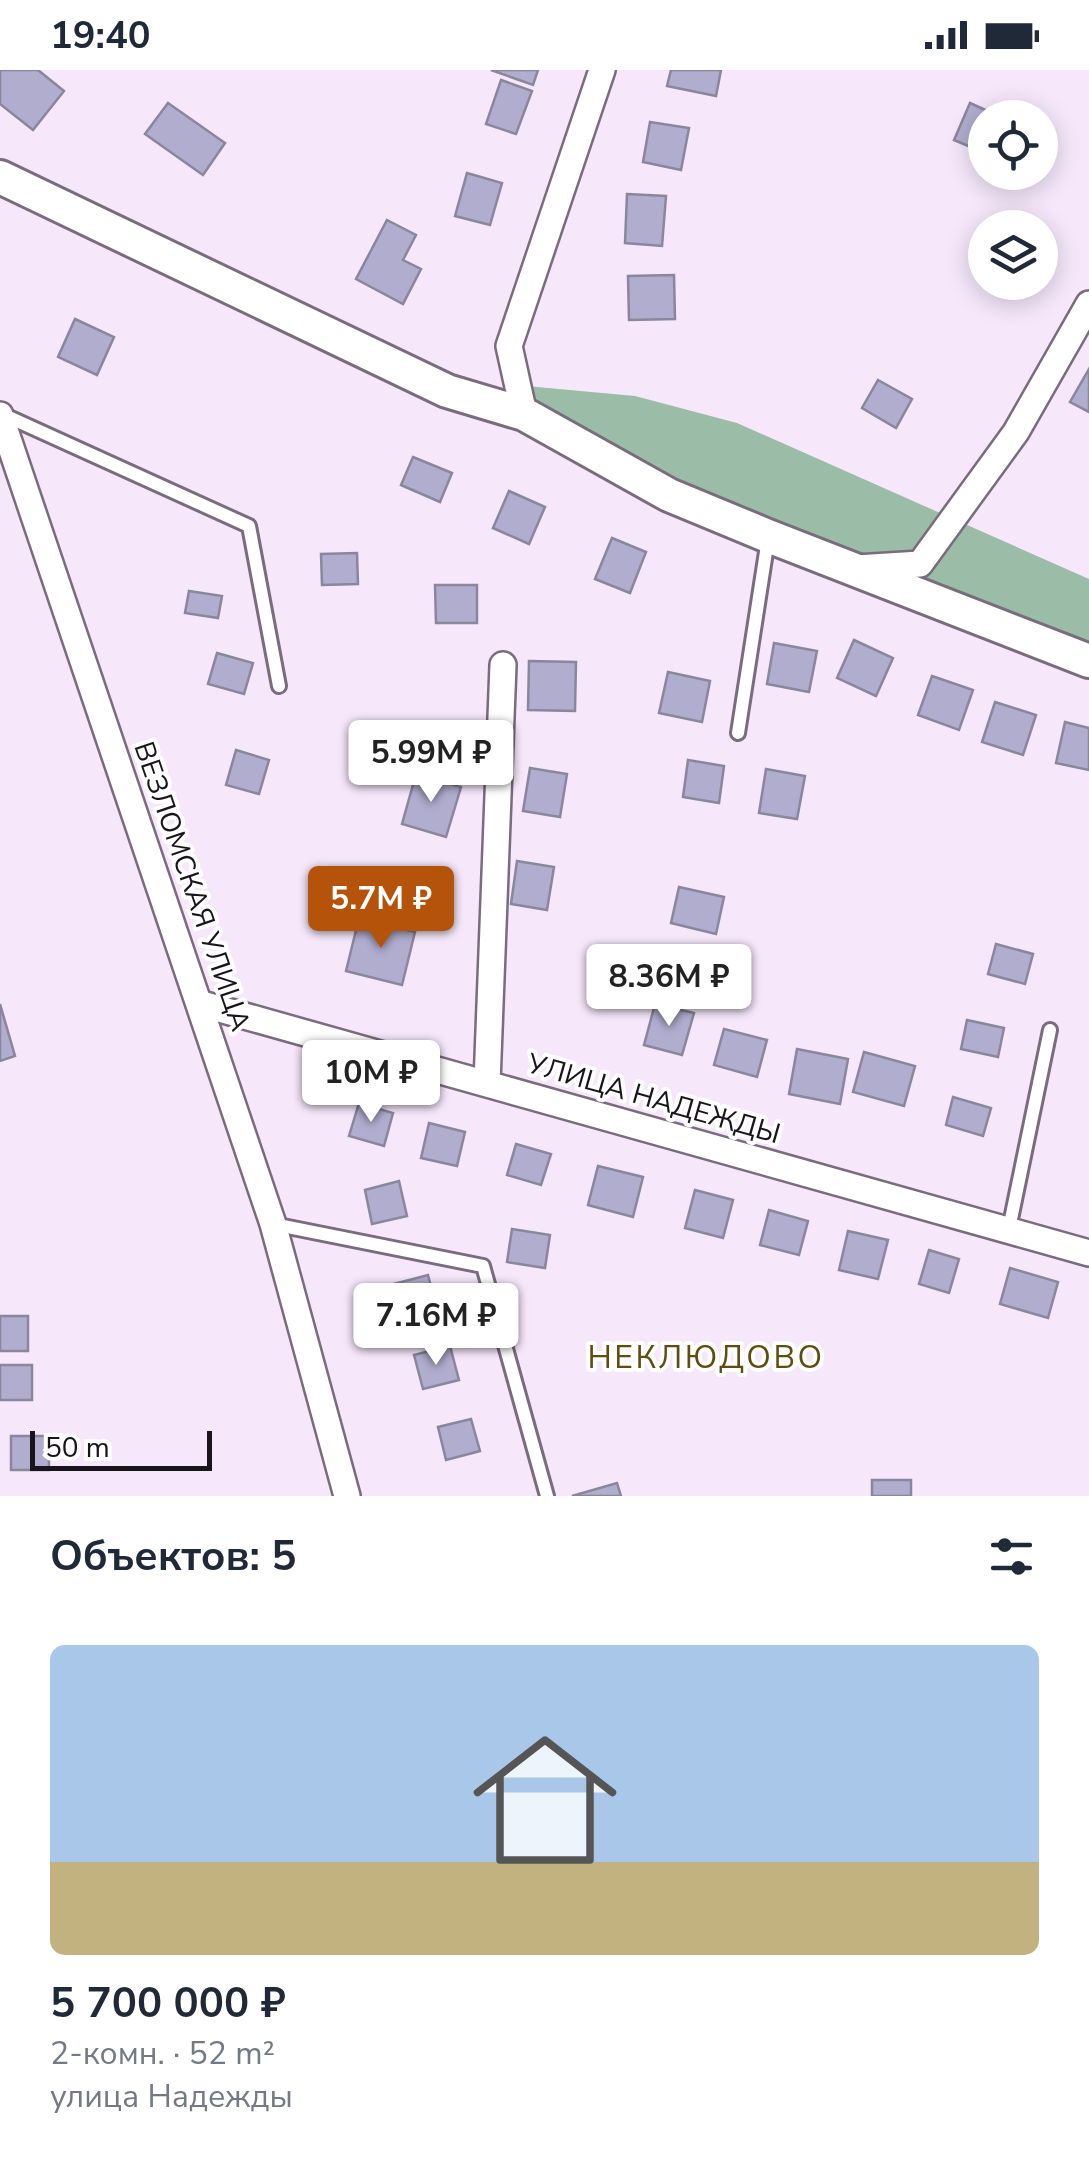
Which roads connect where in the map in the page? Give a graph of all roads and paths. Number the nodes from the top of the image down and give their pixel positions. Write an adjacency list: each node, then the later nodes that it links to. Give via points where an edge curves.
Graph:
1 (602, 70): 5 (street, via 509,346)
2 (0, 177): 5 (street, via 446,391)
3 (1089, 304): 7 (street, via 1016,432 920,564)
4 (0, 414): 10 (lane, via 249,526); 12 (street, ВЕЗЛОМСКАЯ УЛИЦА)
5 (524, 414): 6 (street, via 669,495)
6 (768, 536): 7 (street); 11 (lane)
7 (846, 569): 8 (street)
8 (1089, 661)
9 (503, 665): 14 (street)
10 (279, 686)
11 (738, 734)
12 (202, 1004): 14 (street, УЛИЦА НАДЕЖДЫ); 15 (street, ВЕЗЛОМСКАЯ УЛИЦА)
13 (1050, 1030): 16 (lane)
14 (488, 1083): 16 (street, УЛИЦА НАДЕЖДЫ)
15 (273, 1224): 18 (street, ВЕЗЛОМСКАЯ УЛИЦА); 19 (lane, via 483,1266)
16 (1009, 1229): 17 (street, УЛИЦА НАДЕЖДЫ)
17 (1089, 1253)
18 (348, 1496)
19 (546, 1496)

